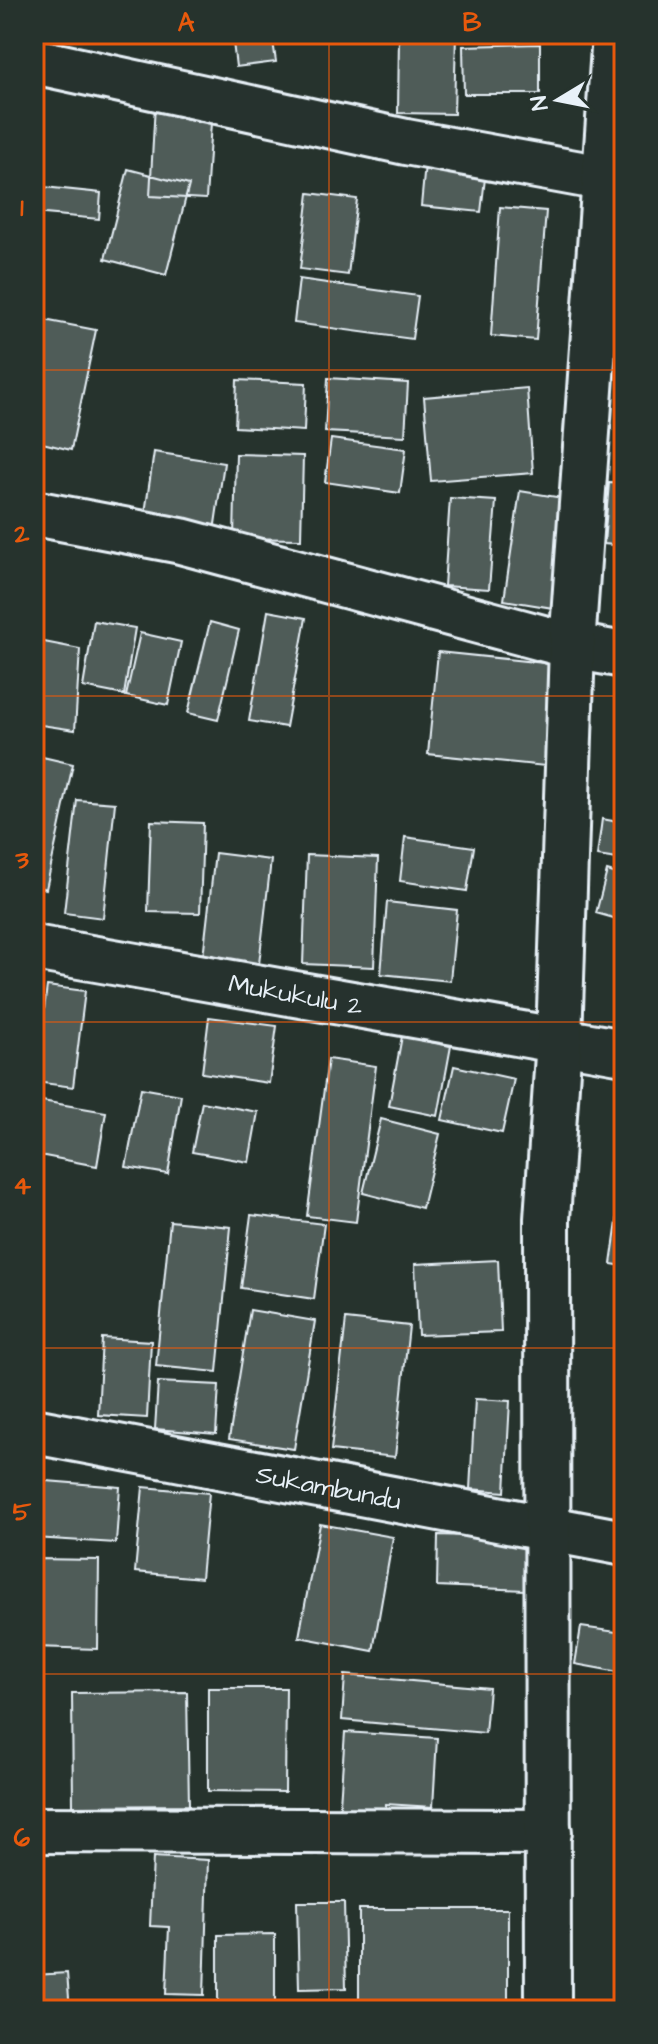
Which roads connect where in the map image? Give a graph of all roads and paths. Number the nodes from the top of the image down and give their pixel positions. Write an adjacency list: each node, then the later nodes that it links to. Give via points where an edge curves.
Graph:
1 (615, 34): 3 (street)
2 (34, 61): 3 (street, via 406,142)
3 (614, 180): 5 (street)
4 (34, 513): 5 (street, via 181,541)
5 (572, 646): 6 (street); 8 (street)
6 (624, 655)
7 (34, 948): 8 (street, Mukukulu 2)
8 (559, 1040): 9 (street, Mukukulu 2); 11 (street, via 547,1219)
9 (624, 1052)
10 (34, 1431): 11 (street, Sukambundu)
11 (547, 1530): 12 (street, Sukambundu); 14 (street)
12 (624, 1543)
13 (34, 1830): 14 (street)
14 (549, 1832): 15 (street)
15 (548, 2010)

